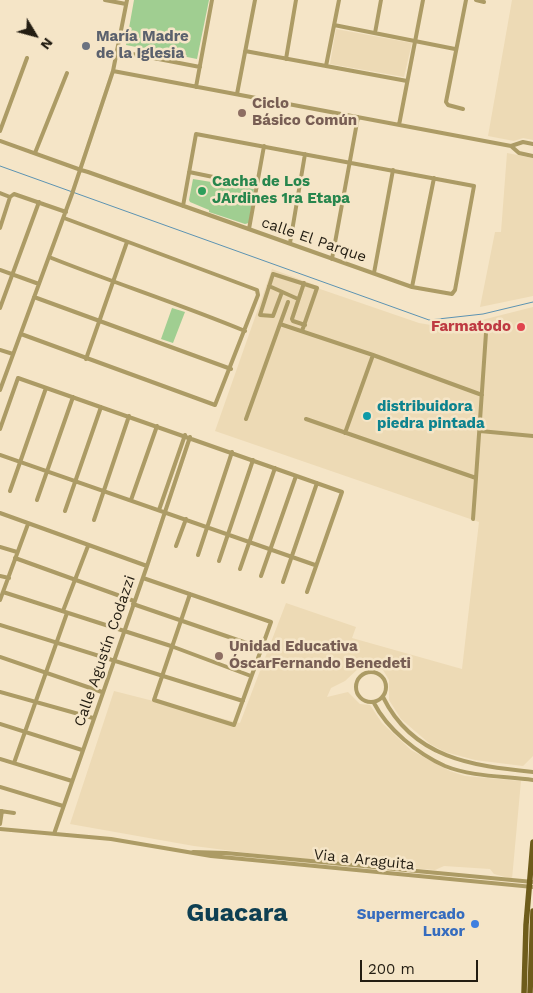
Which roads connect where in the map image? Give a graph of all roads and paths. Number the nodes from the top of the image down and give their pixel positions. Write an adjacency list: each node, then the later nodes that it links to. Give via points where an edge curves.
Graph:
1 (105, 0): 10 (street)
2 (212, 0): 20 (street)
3 (255, 0): 17 (street)
4 (296, 0): 19 (street)
5 (339, 0): 12 (street)
6 (381, 0): 13 (street)
7 (423, 0): 14 (street)
8 (466, 0): 15 (street)
9 (476, 0): 11 (street)
10 (127, 2): 16 (street)
11 (484, 2)
12 (334, 24): 13 (street); 21 (street)
13 (375, 33): 14 (street)
14 (415, 41): 15 (street); 24 (street)
15 (455, 49): 27 (street, via 446,102)
16 (117, 51): 20 (street); 22 (street)
17 (245, 51): 19 (street); 26 (street)
18 (27, 58): 30 (street)
19 (286, 59): 21 (street)
20 (200, 66): 25 (street)
21 (326, 66): 24 (street)
22 (113, 71): 25 (street); 39 (street)
23 (67, 73): 35 (street)
24 (407, 81): 29 (street)
25 (196, 87): 26 (street)
26 (238, 94): 28 (street)
27 (463, 109)
28 (358, 117): 29 (street); 38 (street)
29 (399, 124): 34 (street)
30 (0, 131)
31 (0, 141): 35 (street, calle El Parque)
32 (533, 144): 34 (street, via 523,142)
33 (264, 146): 36 (street); 41 (street, via 196,134); 43 (street)
34 (511, 146): 37 (street, via 519,153)
35 (35, 153): 39 (street, calle El Parque)
36 (305, 154): 38 (street); 53 (street)
37 (533, 156)
38 (349, 161): 40 (street); 55 (street)
39 (81, 170): 47 (street, calle El Parque); 48 (street)
40 (393, 170): 42 (street); 57 (street)
41 (189, 172): 43 (street); 47 (street)
42 (434, 178): 63 (street); 63 (street, calle El Parque, via 474,186 455,290 452,294)
43 (257, 186): 51 (street)
44 (0, 193): 45 (street)
45 (10, 197): 46 (street, via 14,194); 50 (street)
46 (39, 202): 48 (street); 58 (street)
47 (183, 206): 51 (street, calle El Parque)
48 (66, 212): 49 (street)
49 (64, 218): 52 (street); 54 (street)
50 (0, 228)
51 (249, 229): 53 (street, calle El Parque)
52 (128, 242): 59 (street); 72 (street, via 257,290)
53 (290, 244): 55 (street, calle El Parque)
54 (49, 257): 59 (street); 61 (street)
55 (332, 258): 57 (street, calle El Parque)
56 (0, 270): 58 (street)
57 (374, 273): 63 (street, calle El Parque)
58 (13, 274): 61 (street); 68 (street)
59 (113, 282): 69 (street); 72 (street, via 177,303)
60 (304, 283): 62 (street, via 274,274); 66 (street); 71 (street, via 317,289)
61 (39, 284): 65 (street)
62 (268, 286): 64 (street); 64 (street, via 261,315 273,316)
63 (412, 287)
64 (282, 292): 66 (street)
65 (34, 297): 69 (street); 75 (street)
66 (298, 299): 71 (street, via 292,320)
67 (288, 302): 70 (street)
68 (0, 308)
69 (99, 321): 79 (street); 80 (street)
70 (280, 324): 73 (street); 87 (street)
71 (305, 325): 73 (street)
72 (245, 331): 80 (street)
73 (302, 331): 78 (street)
74 (486, 333): 83 (street)
75 (21, 334): 77 (street); 79 (street)
76 (0, 350): 77 (street)
77 (13, 354): 82 (street)
78 (372, 355): 83 (street); 92 (street)
79 (86, 359): 80 (street, via 212,405 217,403)
80 (231, 368)
81 (46, 388): 84 (street); 90 (street, via 18,378); 99 (street)
82 (0, 390)
83 (482, 395): 91 (street)
84 (73, 397): 85 (street); 101 (street)
85 (101, 407): 86 (street); 104 (street)
86 (129, 416): 89 (street); 107 (street)
87 (246, 419)
88 (306, 419): 92 (street)
89 (157, 426): 93 (street); 109 (street)
90 (0, 429)
91 (480, 431): 94 (street); 103 (street)
92 (345, 433): 103 (street)
93 (185, 435): 95 (street); 111 (street)
94 (533, 436)
95 (190, 437): 96 (street); 111 (street)
96 (232, 452): 98 (street); 117 (street)
97 (0, 455): 99 (street)
98 (253, 460): 100 (street); 118 (street)
99 (20, 462): 101 (street); 106 (street)
100 (275, 468): 102 (street); 119 (street)
101 (47, 471): 104 (street); 108 (street)
102 (296, 476): 105 (street); 123 (street)
103 (476, 478): 114 (street)
104 (76, 481): 107 (street); 110 (street)
105 (317, 483): 126 (street); 129 (street, via 342,492)
106 (10, 491)
107 (104, 491): 109 (street); 115 (street)
108 (37, 500)
109 (131, 500): 111 (street)
110 (65, 511)
111 (161, 511): 113 (street); 130 (street)
112 (0, 513): 116 (street, Calle Agustín Codazzi)
113 (186, 519): 117 (street); 121 (street)
114 (473, 519)
115 (94, 520)
116 (28, 524): 120 (street, Calle Agustín Codazzi); 124 (street)
117 (208, 527): 118 (street); 125 (street)
118 (228, 534): 119 (street); 128 (street)
119 (250, 542): 123 (street); 131 (street)
120 (88, 546): 130 (street, Calle Agustín Codazzi); 136 (street)
121 (176, 546)
122 (0, 547): 124 (street)
123 (270, 549): 126 (street); 133 (street)
124 (17, 552): 127 (street)
125 (198, 555)
126 (292, 557): 129 (street); 137 (street)
127 (15, 558): 134 (street); 136 (street)
128 (219, 561)
129 (315, 565): 139 (street)
130 (147, 566): 135 (street, Calle Agustín Codazzi)
131 (240, 569)
132 (0, 576): 134 (street)
133 (261, 576)
134 (9, 578): 138 (street)
135 (143, 578): 140 (street); 142 (street, Calle Agustín Codazzi)
136 (75, 581): 142 (street); 143 (street)
137 (283, 582)
138 (3, 592): 141 (street); 143 (street)
139 (307, 592)
140 (190, 594): 144 (street); 149 (street, via 271,622)
141 (0, 600)
142 (134, 602): 144 (street); 146 (street, Calle Agustín Codazzi)
143 (65, 612): 146 (street); 147 (street)
144 (180, 620): 148 (street); 149 (street)
145 (0, 625): 147 (street)
146 (124, 632): 148 (street); 151 (street, Calle Agustín Codazzi)
147 (57, 642): 151 (street); 152 (street)
148 (171, 646): 153 (street); 154 (street)
149 (261, 648): 154 (street)
150 (0, 657): 152 (street)
151 (114, 659): 153 (street); 156 (street, Calle Agustín Codazzi)
152 (46, 672): 156 (street); 159 (street)
153 (162, 674): 158 (street); 158 (street, via 154,700 234,726)
154 (252, 676): 158 (street)
155 (0, 692): 159 (street)
156 (102, 692): 161 (street, Calle Agustín Codazzi)
157 (383, 697): 160 (street); 160 (street, via 386,686 382,676 371,672 360,676 355,686 358,697); 167 (street, via 402,726 433,750 457,761)
158 (243, 701)
159 (35, 702): 161 (street); 163 (street)
160 (374, 703): 169 (street, via 379,713 404,739 446,766)
161 (93, 718): 164 (street, Calle Agustín Codazzi)
162 (0, 724): 163 (street)
163 (25, 732): 164 (street); 166 (street)
164 (82, 750): 168 (street, Calle Agustín Codazzi)
165 (0, 759): 166 (street)
166 (14, 763): 168 (street)
167 (533, 772)
168 (72, 780): 171 (street, Calle Agustín Codazzi)
169 (533, 780)
170 (0, 787): 171 (street)
171 (63, 806): 176 (street, Calle Agustín Codazzi)
172 (1, 811): 173 (street); 174 (street)
173 (14, 813)
174 (0, 824)
175 (0, 828): 176 (street, Via a Araguita)
176 (54, 834): 178 (street, Via a Araguita, via 193,852)
177 (533, 842): 178 (main road)
178 (531, 884): 180 (main road)
179 (533, 911): 181 (main road)
180 (524, 993)
181 (530, 993)

